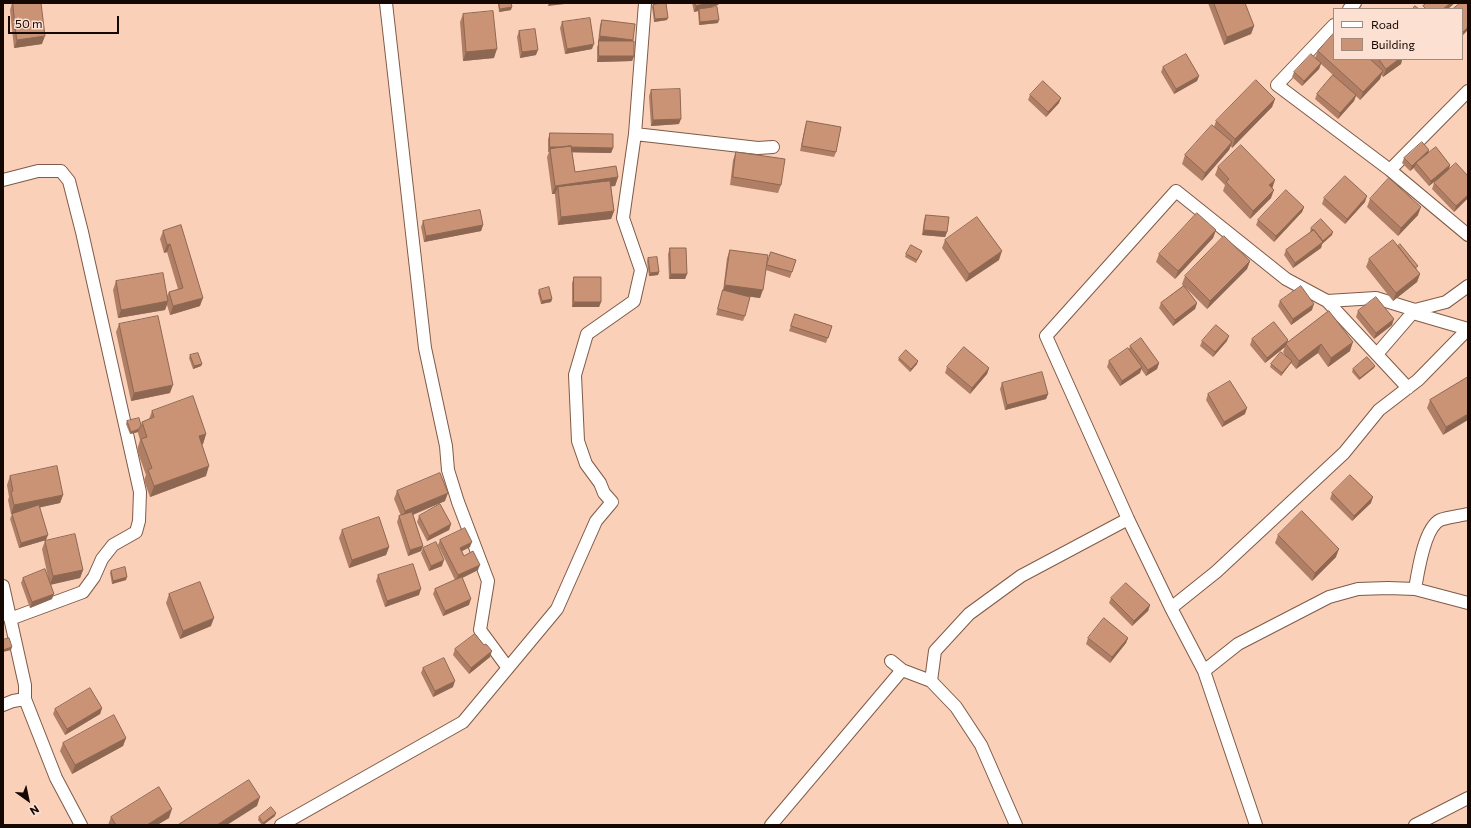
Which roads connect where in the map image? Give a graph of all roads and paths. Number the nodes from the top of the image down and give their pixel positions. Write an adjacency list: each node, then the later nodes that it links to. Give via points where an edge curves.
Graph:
1 (386, 3): 24 (street, via 425,348 446,446 448,470 488,581 480,630)
2 (645, 3): 5 (street)
3 (1333, 26): 7 (street, via 1277,84)
4 (1468, 91): 7 (street)
5 (635, 134): 6 (street, via 758,148); 24 (street, via 623,218 641,270 634,300 587,334 575,375 578,442 586,464 612,502 596,521 557,609)
6 (773, 146)
7 (1390, 170): 9 (street)
8 (3, 180): 22 (street, via 38,171 61,171 69,181 140,492 136,532 113,545 82,592)
9 (1468, 235)
10 (1468, 286): 12 (street, via 1446,302)
11 (1327, 301): 12 (street, via 1376,298); 14 (street); 17 (street, via 1286,279 1176,191 1046,336)
12 (1414, 311): 13 (street); 14 (street)
13 (1468, 329): 15 (street)
14 (1378, 354): 15 (street)
15 (1408, 388): 21 (street, via 1379,410 1344,453 1222,567)
16 (1468, 514): 19 (street, via 1439,520 1427,535)
17 (1128, 519): 21 (street); 27 (street, via 1021,576 969,614 935,651)
18 (3, 586): 22 (street)
19 (1415, 589): 20 (street); 26 (street, via 1358,589 1329,597 1238,644)
20 (1468, 603)
21 (1171, 608): 26 (street)
22 (10, 619): 28 (street, via 25,685)
23 (891, 661): 25 (street)
24 (508, 668): 32 (street, via 463,722)
25 (902, 670): 27 (street); 33 (street)
26 (1204, 671): 35 (street)
27 (931, 681): 34 (street, via 956,707 981,745)
28 (25, 699): 29 (street); 31 (street, via 56,778)
29 (3, 705)
30 (1468, 798): 36 (street)
31 (81, 825)
32 (281, 825)
33 (771, 825)
34 (1016, 825)
35 (1256, 825)
36 (1415, 825)

